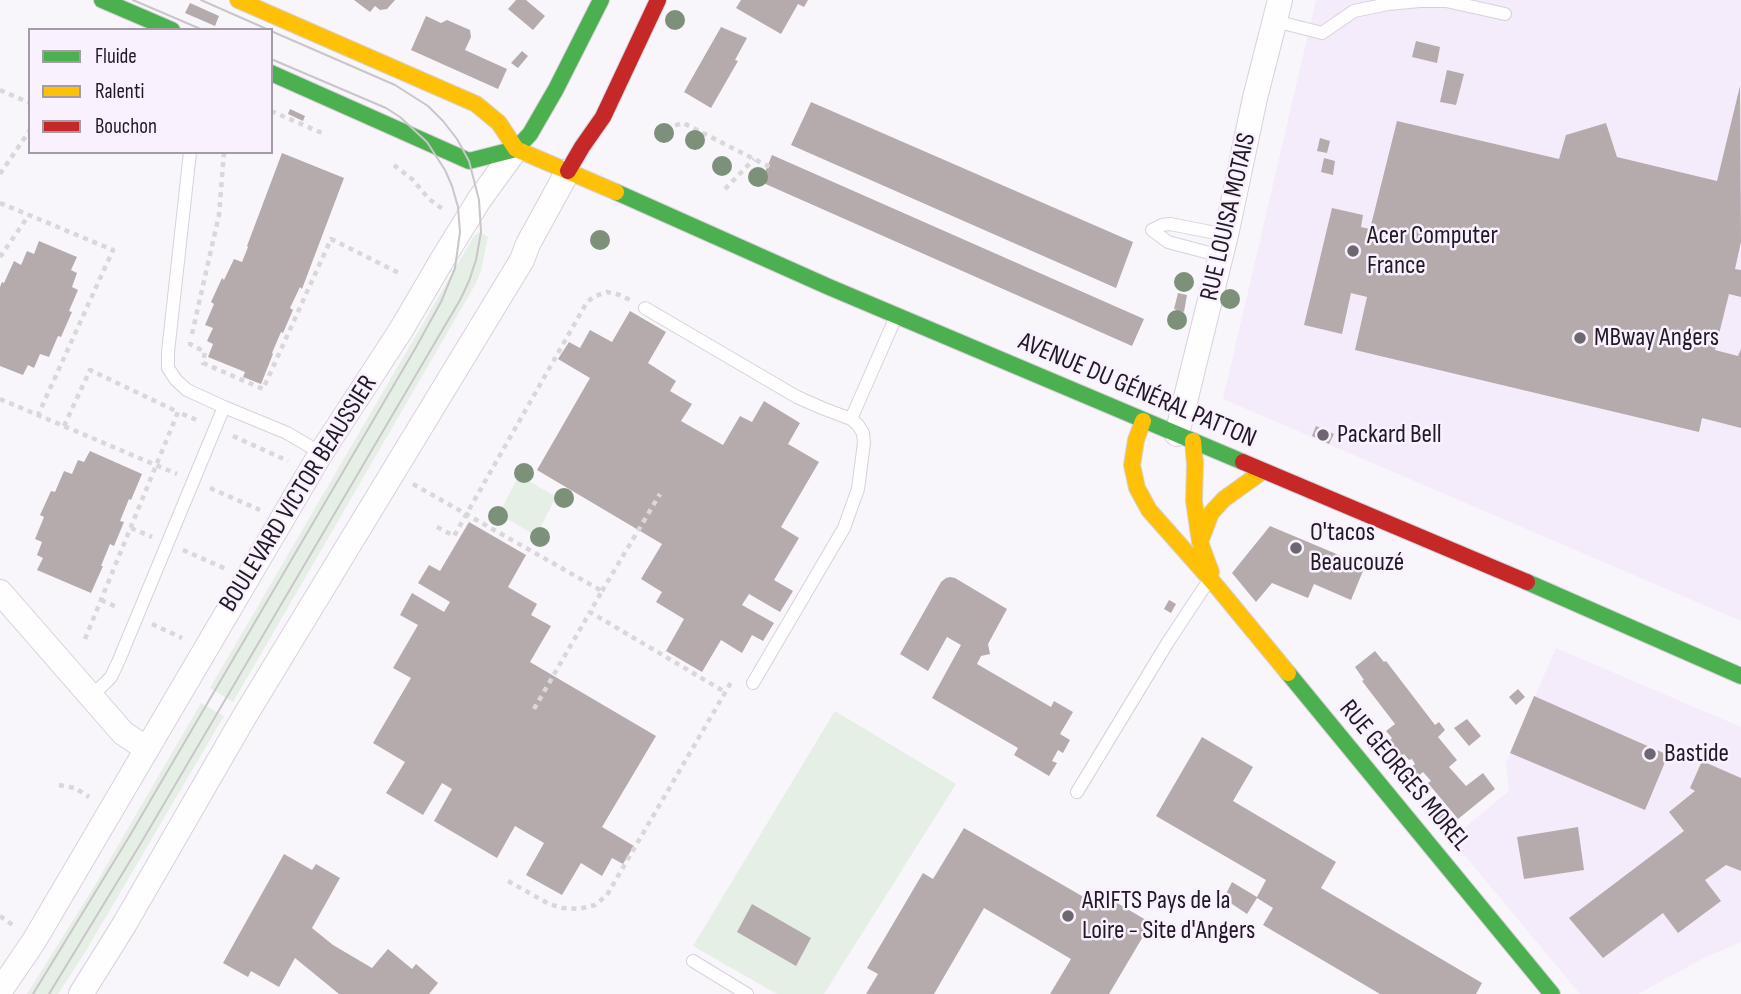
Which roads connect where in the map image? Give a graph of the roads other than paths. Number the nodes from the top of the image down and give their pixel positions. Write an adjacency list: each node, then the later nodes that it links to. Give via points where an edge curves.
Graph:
1 (102, 0): 7 (street)
2 (238, 0): 9 (street, via 476,104 499,123)
3 (601, 0): 9 (street, BOULEVARD VICTOR BEAUSSIER, via 556,89)
4 (658, 0): 11 (street, via 603,117)
5 (1277, 10): 6 (lane, via 1322,33 1354,11 1388,4 1446,1); 17 (street, RUE LOUISA MOTAIS)
6 (1505, 14)
7 (167, 28)
8 (273, 75): 9 (street, via 468,161)
9 (516, 149): 11 (street, AVENUE DU GÉNÉRAL PATTON); 18 (street, BOULEVARD VICTOR BEAUSSIER)
10 (190, 154): 14 (lane, via 167,352 169,368 187,390)
11 (568, 171): 13 (street, AVENUE DU GÉNÉRAL PATTON); 32 (street, via 522,260)
12 (645, 308): 15 (lane, via 797,397)
13 (897, 316): 15 (lane); 16 (street, AVENUE DU GÉNÉRAL PATTON)
14 (224, 407): 18 (lane, via 287,433); 27 (lane, via 111,677)
15 (851, 419): 26 (lane, via 863,433 864,443 851,510)
16 (1143, 421): 17 (street, AVENUE DU GÉNÉRAL PATTON); 21 (street, RUE GEORGES MOREL, via 1132,465)
17 (1185, 438): 19 (street, AVENUE DU GÉNÉRAL PATTON); 20 (street, RUE GEORGES MOREL, via 1195,464)
18 (321, 453): 28 (street, BOULEVARD VICTOR BEAUSSIER)
19 (1263, 471): 22 (street, via 1224,499 1212,513); 25 (street, AVENUE DU GÉNÉRAL PATTON)
20 (1194, 501): 21 (street, via 1176,513); 22 (street, RUE GEORGES MOREL)
21 (1149, 510): 23 (street, RUE GEORGES MOREL)
22 (1200, 542): 23 (street, RUE GEORGES MOREL)
23 (1214, 584): 29 (lane, via 1168,642); 34 (street, RUE GEORGES MOREL)
24 (0, 592): 27 (street)
25 (1741, 676)
26 (753, 682)
27 (91, 697): 28 (street, via 123,733)
28 (147, 749): 31 (street, BOULEVARD VICTOR BEAUSSIER)
29 (1077, 792)
30 (693, 961): 33 (lane)
31 (0, 991)
32 (81, 994)
33 (747, 994)
34 (1552, 994)

